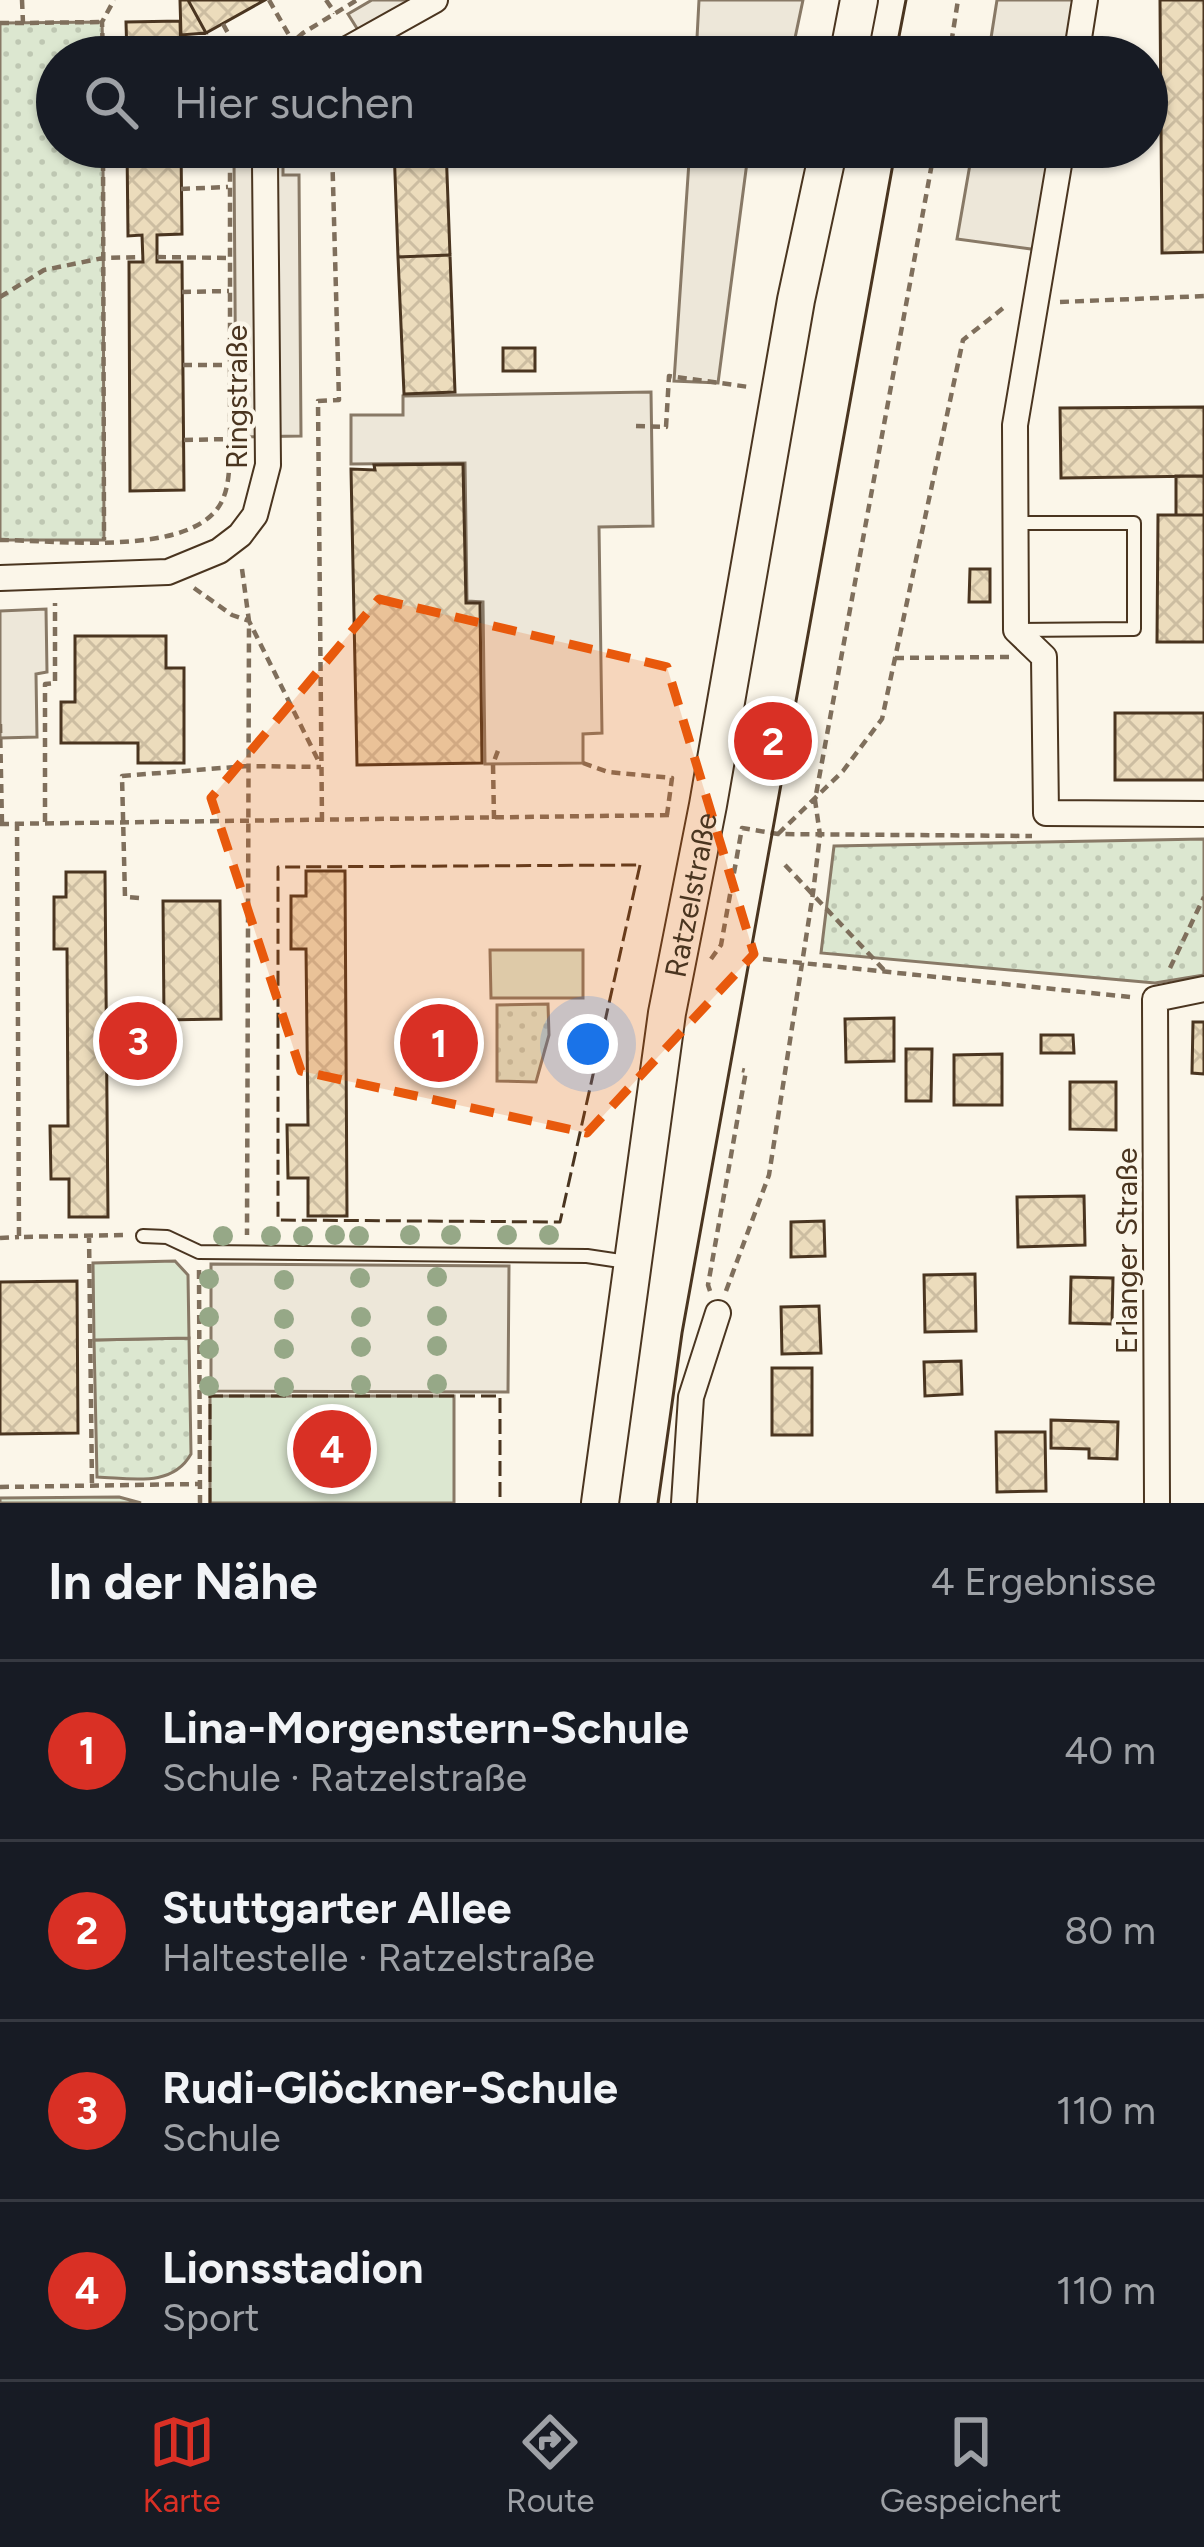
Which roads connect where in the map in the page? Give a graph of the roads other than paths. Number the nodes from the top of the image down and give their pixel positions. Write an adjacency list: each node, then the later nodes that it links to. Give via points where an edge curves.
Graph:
1 (435, 0): 4 (street)
2 (859, 0): 5 (main road)
3 (1085, 0): 6 (street)
4 (371, 36)
5 (852, 36)
6 (1079, 36)
7 (265, 168): 11 (street, Ringstraße, via 266,485 255,515 219,551 183,568)
8 (825, 168): 16 (main road, Ratzelstraße, via 667,1013)
9 (1058, 168): 10 (street, via 1016,425)
10 (1016, 523): 12 (street); 12 (lane, via 1134,523 1134,629)
11 (0, 578)
12 (1016, 630): 13 (street, via 1044,657 1046,813)
13 (1204, 814)
14 (1204, 989): 20 (street, Erlanger Straße, via 1154,999)
15 (142, 1236): 16 (lane, via 199,1252)
16 (634, 1263): 18 (main road, Ratzelstraße)
17 (718, 1313): 19 (street, via 692,1396)
18 (600, 1503)
19 (683, 1503)
20 (1157, 1503)

